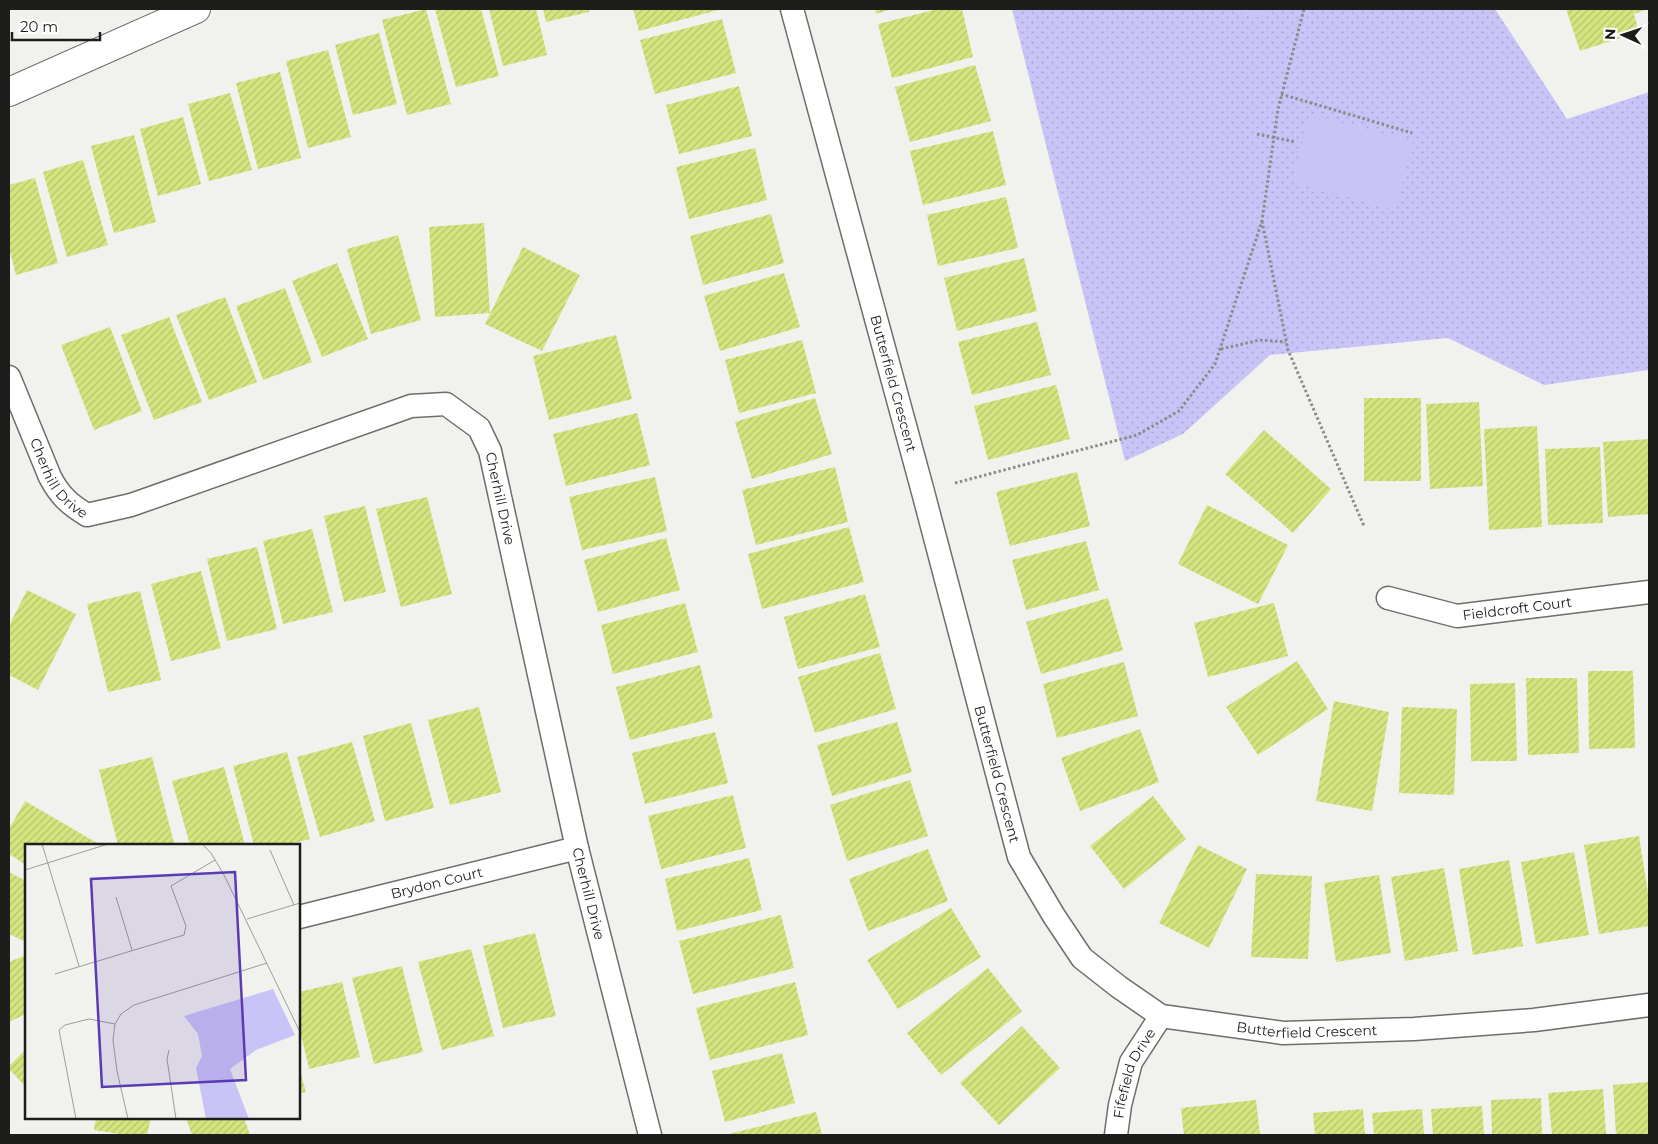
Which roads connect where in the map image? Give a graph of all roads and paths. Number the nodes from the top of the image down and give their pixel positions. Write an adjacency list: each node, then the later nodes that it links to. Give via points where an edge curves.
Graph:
1 (196, 9): 4 (street)
2 (792, 9): 21 (street, Butterfield Crescent, via 1019,857 1082,958)
3 (1304, 9): 5 (path)
4 (9, 92)
5 (1282, 94): 6 (path); 8 (path)
6 (1412, 133)
7 (1256, 134): 8 (path)
8 (1274, 137): 9 (path); 10 (path)
9 (1296, 142)
10 (1262, 221): 11 (path); 12 (path)
11 (1286, 342): 12 (path, via 1260,340); 15 (path)
12 (1220, 349): 14 (path, via 1215,364 1179,411 1137,435)
13 (9, 377): 18 (street, Cherhill Drive, via 50,477 70,505 87,515 131,505 410,406 446,404 479,428 490,451)
14 (955, 483)
15 (1364, 526)
16 (1649, 592): 17 (street, Fieldcroft Court, via 1457,616)
17 (1388, 598)
18 (577, 848): 19 (street, Brydon Court); 22 (street, Cherhill Drive)
19 (300, 917)
20 (1649, 1005): 21 (street, Butterfield Crescent, via 1534,1020 1414,1029 1283,1033)
21 (1161, 1016): 23 (street, Fifefield Drive, via 1132,1062 1120,1105)
22 (650, 1135)
23 (1116, 1135)

